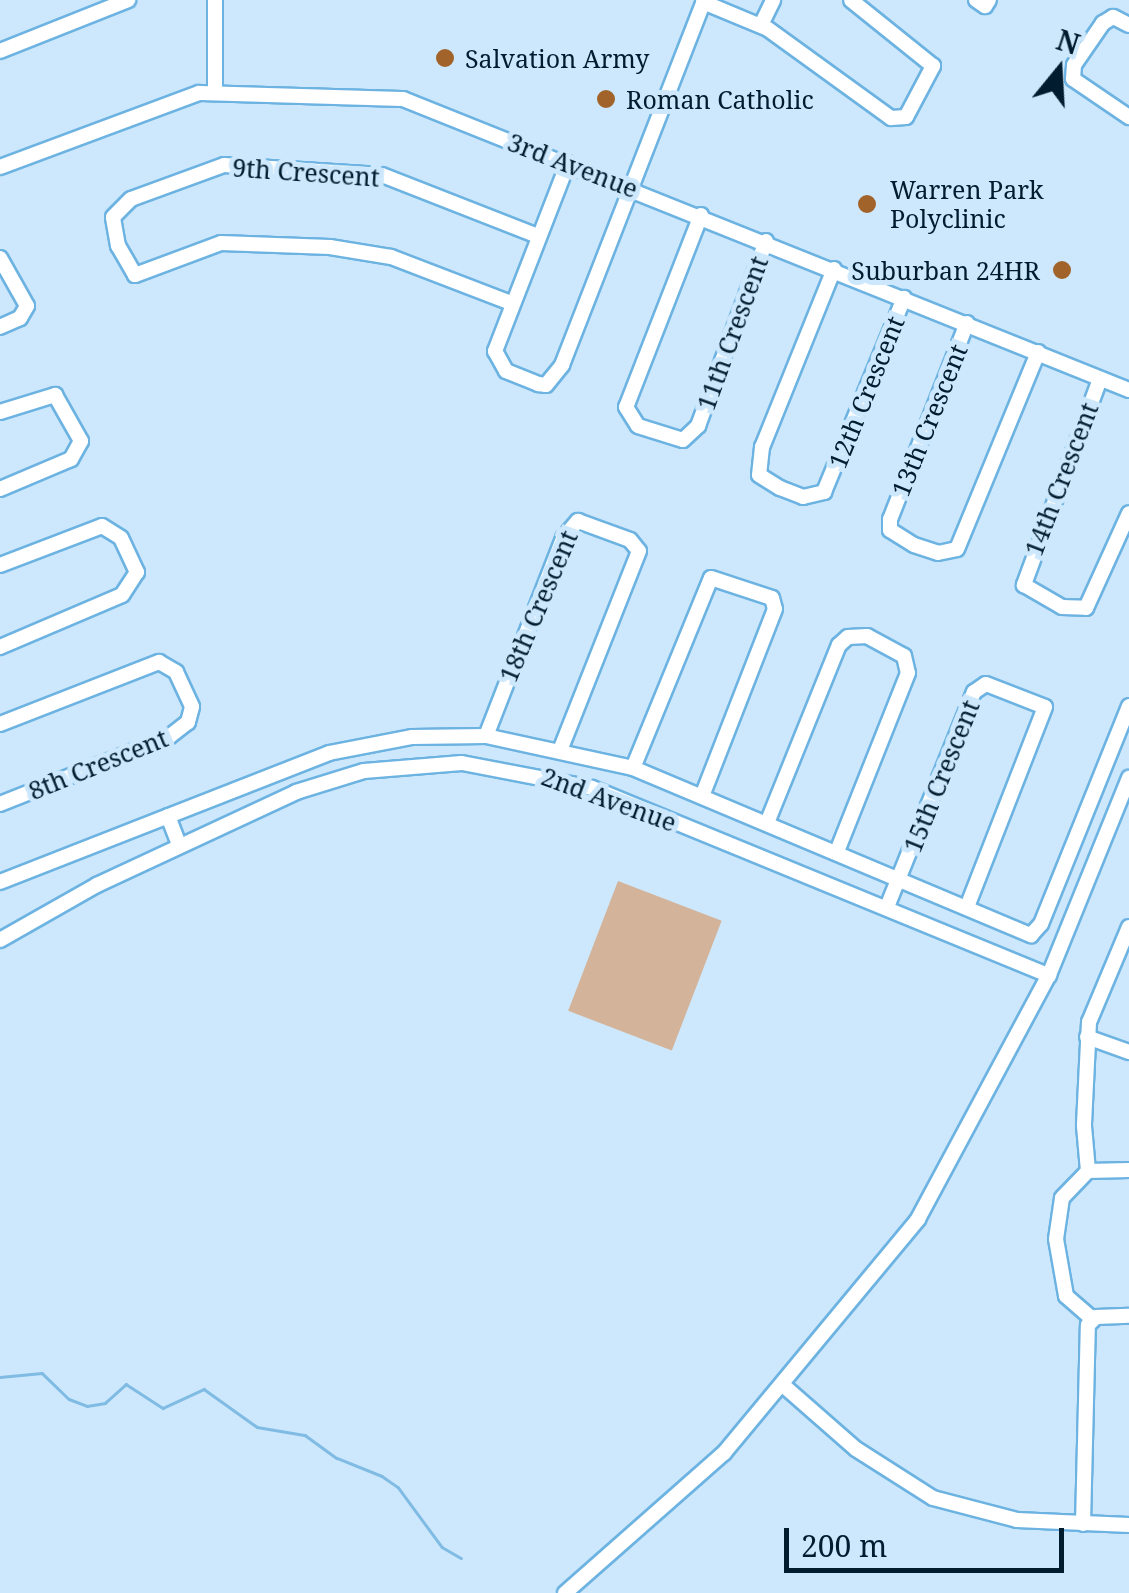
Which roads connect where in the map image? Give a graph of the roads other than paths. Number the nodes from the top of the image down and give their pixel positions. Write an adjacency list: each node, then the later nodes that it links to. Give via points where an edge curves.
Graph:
1 (128, 0): 10 (street)
2 (216, 0): 11 (street)
3 (773, 0): 9 (street)
4 (851, 0): 9 (street, via 934,66 906,117 891,118)
5 (976, 0): 6 (street, via 984,6)
6 (989, 0)
7 (703, 1): 9 (street); 15 (street)
8 (1129, 24): 12 (street, via 1113,17 1103,23 1073,79)
9 (761, 25)
10 (0, 51)
11 (214, 91): 13 (street, 3rd Avenue, via 403,99); 14 (street, 3rd Avenue, via 144,109)
12 (1129, 117)
13 (568, 163): 15 (street, 3rd Avenue); 17 (street)
14 (0, 167)
15 (630, 186): 16 (street, 3rd Avenue); 22 (street, via 562,365 546,385 498,363 496,341)
16 (701, 215): 18 (street, 3rd Avenue); 18 (street, 11th Crescent, via 626,407 638,426 683,440 698,426)
17 (538, 236): 22 (street); 22 (street, 9th Crescent, via 382,175 224,166 131,199 113,216 118,246 135,276 221,244 330,247 390,258)
18 (766, 241): 20 (street, 3rd Avenue)
19 (0, 258): 24 (street, via 27,306 20,318)
20 (834, 270): 21 (street, 3rd Avenue); 21 (street, 12th Crescent, via 762,447 759,475 803,498 824,492)
21 (904, 298): 23 (street, 3rd Avenue)
22 (511, 302)
23 (967, 324): 25 (street, 3rd Avenue); 25 (street, 13th Crescent, via 890,519 890,530 914,545 956,549)
24 (0, 327)
25 (1038, 352): 26 (street, 3rd Avenue)
26 (1100, 378): 27 (street, 3rd Avenue); 30 (street, 14th Crescent, via 1024,585 1062,607 1086,608)
27 (1129, 390)
28 (0, 412): 29 (street, via 55,394 81,441 72,459)
29 (0, 489)
30 (1129, 512)
31 (0, 565): 32 (street, via 102,526 122,538 137,572 122,595)
32 (0, 647)
33 (1129, 706): 52 (street, via 1041,924)
34 (0, 724): 42 (street, 8th Crescent, via 159,662 176,672 192,706 188,722 168,737)
35 (486, 736): 36 (street); 36 (street, 18th Crescent, via 563,538 578,520 630,540 640,551); 43 (street, via 412,737 330,753)
36 (561, 748): 37 (street)
37 (601, 760): 38 (street); 40 (street)
38 (633, 768): 41 (street); 41 (street, via 711,578 772,598 775,609)
39 (1129, 778): 55 (street)
40 (592, 788): 45 (street, 2nd Avenue, via 462,763 364,770); 49 (street, 2nd Avenue)
41 (702, 796): 44 (street)
42 (0, 804)
43 (168, 816): 45 (street); 48 (street)
44 (767, 823): 46 (street); 46 (street, via 839,645 867,636 904,656 908,672)
45 (179, 844): 53 (street, 2nd Avenue)
46 (838, 850): 47 (street)
47 (899, 878): 49 (street, 15th Crescent); 50 (street); 50 (street, 15th Crescent, via 974,692 986,684 1044,708)
48 (0, 882)
49 (887, 907): 54 (street, 2nd Avenue)
50 (967, 907): 52 (street)
51 (1129, 927): 56 (street)
52 (1030, 936): 54 (street)
53 (0, 940)
54 (1021, 963): 55 (street, 2nd Avenue)
55 (1049, 974): 62 (street, via 918,1219)
56 (1087, 1037): 57 (street); 59 (street)
57 (1129, 1052)
58 (1129, 1170): 59 (street)
59 (1088, 1171): 61 (street, via 1062,1198 1056,1239 1066,1296)
60 (1129, 1316): 61 (street)
61 (1092, 1318): 63 (street)
62 (784, 1386): 63 (street, via 856,1449 933,1498 1006,1518); 65 (street, via 699,1477)
63 (1083, 1524): 64 (street)
64 (1129, 1525)
65 (565, 1593)

